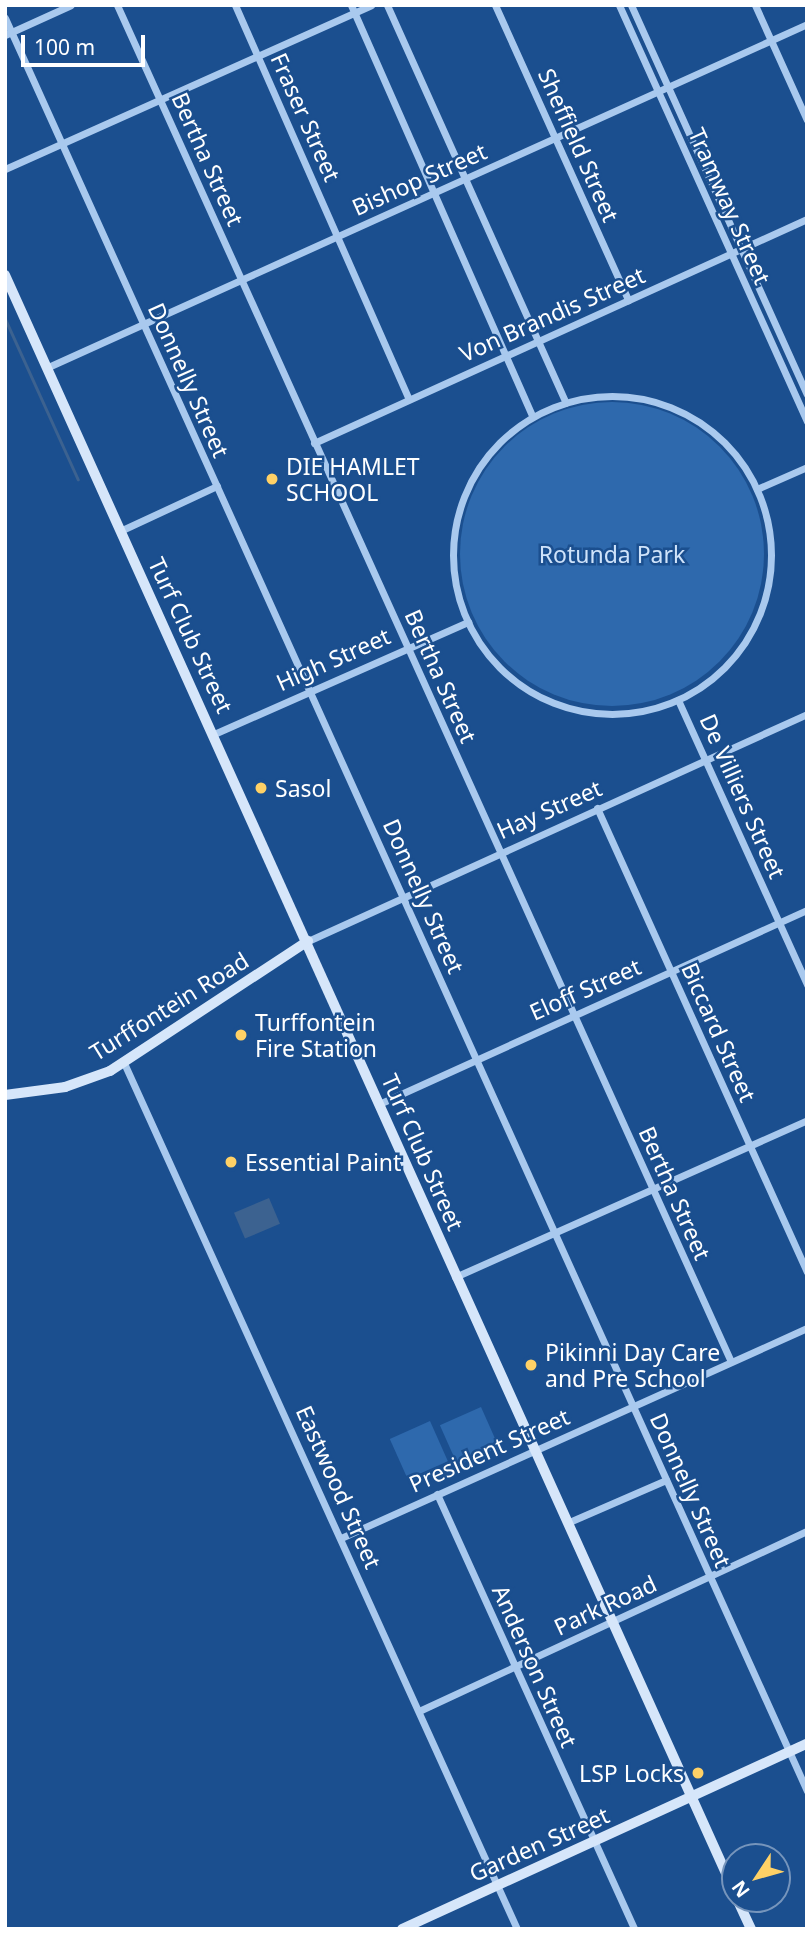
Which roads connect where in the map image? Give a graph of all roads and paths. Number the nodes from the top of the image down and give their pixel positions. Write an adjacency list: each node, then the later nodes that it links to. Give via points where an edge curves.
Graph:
1 (71, 5): 13 (street)
2 (117, 5): 18 (street, Bertha Street)
3 (235, 5): 15 (street, Fraser Street)
4 (371, 5): 10 (street)
5 (387, 5): 25 (street)
6 (495, 5): 20 (street, Sheffield Street)
7 (619, 5): 17 (street, Tramway Street)
8 (631, 5): 16 (street, Tramway Street)
9 (755, 5): 14 (street)
10 (353, 9): 15 (street); 26 (street)
11 (5, 18): 13 (street, Donnelly Street)
12 (807, 24): 14 (street, Bishop Street)
13 (8, 33): 21 (street, Donnelly Street)
14 (772, 42): 16 (street, Bishop Street); 19 (street)
15 (257, 55): 18 (street); 28 (street, Fraser Street)
16 (667, 87): 17 (street, Bishop Street); 22 (street, Tramway Street)
17 (658, 92): 20 (street, Bishop Street); 24 (street, Tramway Street)
18 (160, 99): 21 (street); 32 (street, Bertha Street)
19 (807, 120)
20 (555, 138): 25 (street, Bishop Street); 33 (street, Sheffield Street)
21 (62, 142): 23 (street); 34 (street, Donnelly Street)
22 (704, 167): 24 (street); 29 (street, Tramway Street)
23 (5, 169)
24 (693, 172): 30 (street, Tramway Street)
25 (464, 179): 26 (street, Bishop Street); 35 (street)
26 (436, 192): 28 (street, Bishop Street); 37 (street)
27 (807, 219): 29 (street, Von Brandis Street)
28 (339, 236): 32 (street, Bishop Street); 42 (street, Fraser Street)
29 (742, 249): 30 (street, Von Brandis Street); 36 (street, Tramway Street)
30 (731, 254): 33 (street, Von Brandis Street); 38 (street, Tramway Street)
31 (5, 275): 39 (main road, Turf Club Street)
32 (242, 280): 34 (street, Bishop Street); 46 (street, Bertha Street)
33 (628, 300): 35 (street, Von Brandis Street)
34 (143, 324): 39 (street, Bishop Street); 48 (street, Donnelly Street)
35 (539, 342): 37 (street, Von Brandis Street); 43 (street)
36 (789, 353): 38 (street); 40 (street, Tramway Street)
37 (508, 356): 42 (street, Von Brandis Street); 44 (street)
38 (777, 358): 41 (street, Tramway Street)
39 (46, 368): 50 (main road, Turf Club Street)
40 (806, 393): 41 (street)
41 (795, 397): 45 (street, Tramway Street)
42 (409, 399): 46 (street, Von Brandis Street)
43 (566, 402): 44 (street); 49 (street, via 630,397 677,410 718,437)
44 (533, 416): 51 (street, via 488,454 461,506 454,565)
45 (807, 422)
46 (314, 443): 52 (street, Bertha Street)
47 (807, 467): 49 (street)
48 (217, 486): 50 (street); 53 (street, Donnelly Street)
49 (757, 489): 54 (street, via 768,523 771,559 761,611 745,643 722,670)
50 (120, 531): 56 (main road, Turf Club Street)
51 (468, 622): 52 (street, High Street); 54 (street, via 507,674 551,702 615,714)
52 (406, 647): 53 (street, High Street); 59 (street, Bertha Street)
53 (310, 691): 56 (street, High Street); 60 (street, Donnelly Street)
54 (678, 700): 57 (street, De Villiers Street)
55 (807, 714): 57 (street, Hay Street)
56 (214, 734): 63 (main road, Turf Club Street)
57 (705, 759): 58 (street, Hay Street); 62 (street, De Villiers Street)
58 (597, 808): 59 (street, Hay Street); 64 (street, Biccard Street)
59 (500, 852): 60 (street, Hay Street); 66 (street, Bertha Street)
60 (403, 897): 63 (street, Hay Street); 67 (street, Donnelly Street)
61 (807, 910): 62 (street, Eloff Street)
62 (779, 923): 64 (street, Eloff Street); 65 (street, De Villiers Street)
63 (307, 941): 68 (main road, Turffontein Road); 70 (main road, Turf Club Street)
64 (671, 971): 66 (street, Eloff Street); 72 (street, Biccard Street)
65 (807, 985)
66 (573, 1016): 67 (street, Eloff Street); 73 (street, Bertha Street)
67 (477, 1060): 70 (street, Eloff Street); 74 (street, Donnelly Street)
68 (124, 1063): 69 (main road, Turffontein Road, via 82,1083); 85 (street, Eastwood Street)
69 (5, 1096)
70 (379, 1104): 76 (main road, Turf Club Street)
71 (807, 1119): 72 (street)
72 (750, 1145): 73 (street); 75 (street, Biccard Street)
73 (652, 1189): 74 (street); 78 (street, Bertha Street)
74 (555, 1233): 76 (street); 79 (street, Donnelly Street)
75 (807, 1272)
76 (455, 1277): 80 (main road, Turf Club Street)
77 (807, 1328): 78 (street, President Street)
78 (731, 1362): 79 (street, President Street)
79 (633, 1407): 80 (street, President Street); 81 (street, Donnelly Street)
80 (533, 1452): 82 (street, President Street); 83 (main road, Turf Club Street)
81 (666, 1480): 83 (street); 86 (street, Donnelly Street)
82 (437, 1494): 85 (street, President Street); 88 (street, Anderson Street)
83 (567, 1523): 87 (main road, Turf Club Street)
84 (807, 1531): 86 (street, Park Road)
85 (341, 1538): 89 (street, Eastwood Street)
86 (709, 1578): 87 (street, Park Road); 91 (street, Donnelly Street)
87 (612, 1623): 88 (street, Park Road); 93 (main road, Turf Club Street)
88 (516, 1666): 89 (street, Park Road); 94 (street, Anderson Street)
89 (419, 1711): 96 (street, Eastwood Street)
90 (807, 1744): 91 (main road, Garden Street)
91 (789, 1752): 92 (street, Donnelly Street); 93 (main road, Garden Street)
92 (807, 1791)
93 (692, 1796): 94 (main road, Garden Street); 95 (main road, Turf Club Street)
94 (595, 1842): 96 (main road, Garden Street); 100 (street, Anderson Street)
95 (721, 1861)
96 (498, 1886): 98 (main road, Garden Street); 99 (street, Eastwood Street)
97 (744, 1913): 101 (main road)
98 (402, 1929)
99 (517, 1929)
100 (634, 1929)
101 (751, 1929)

